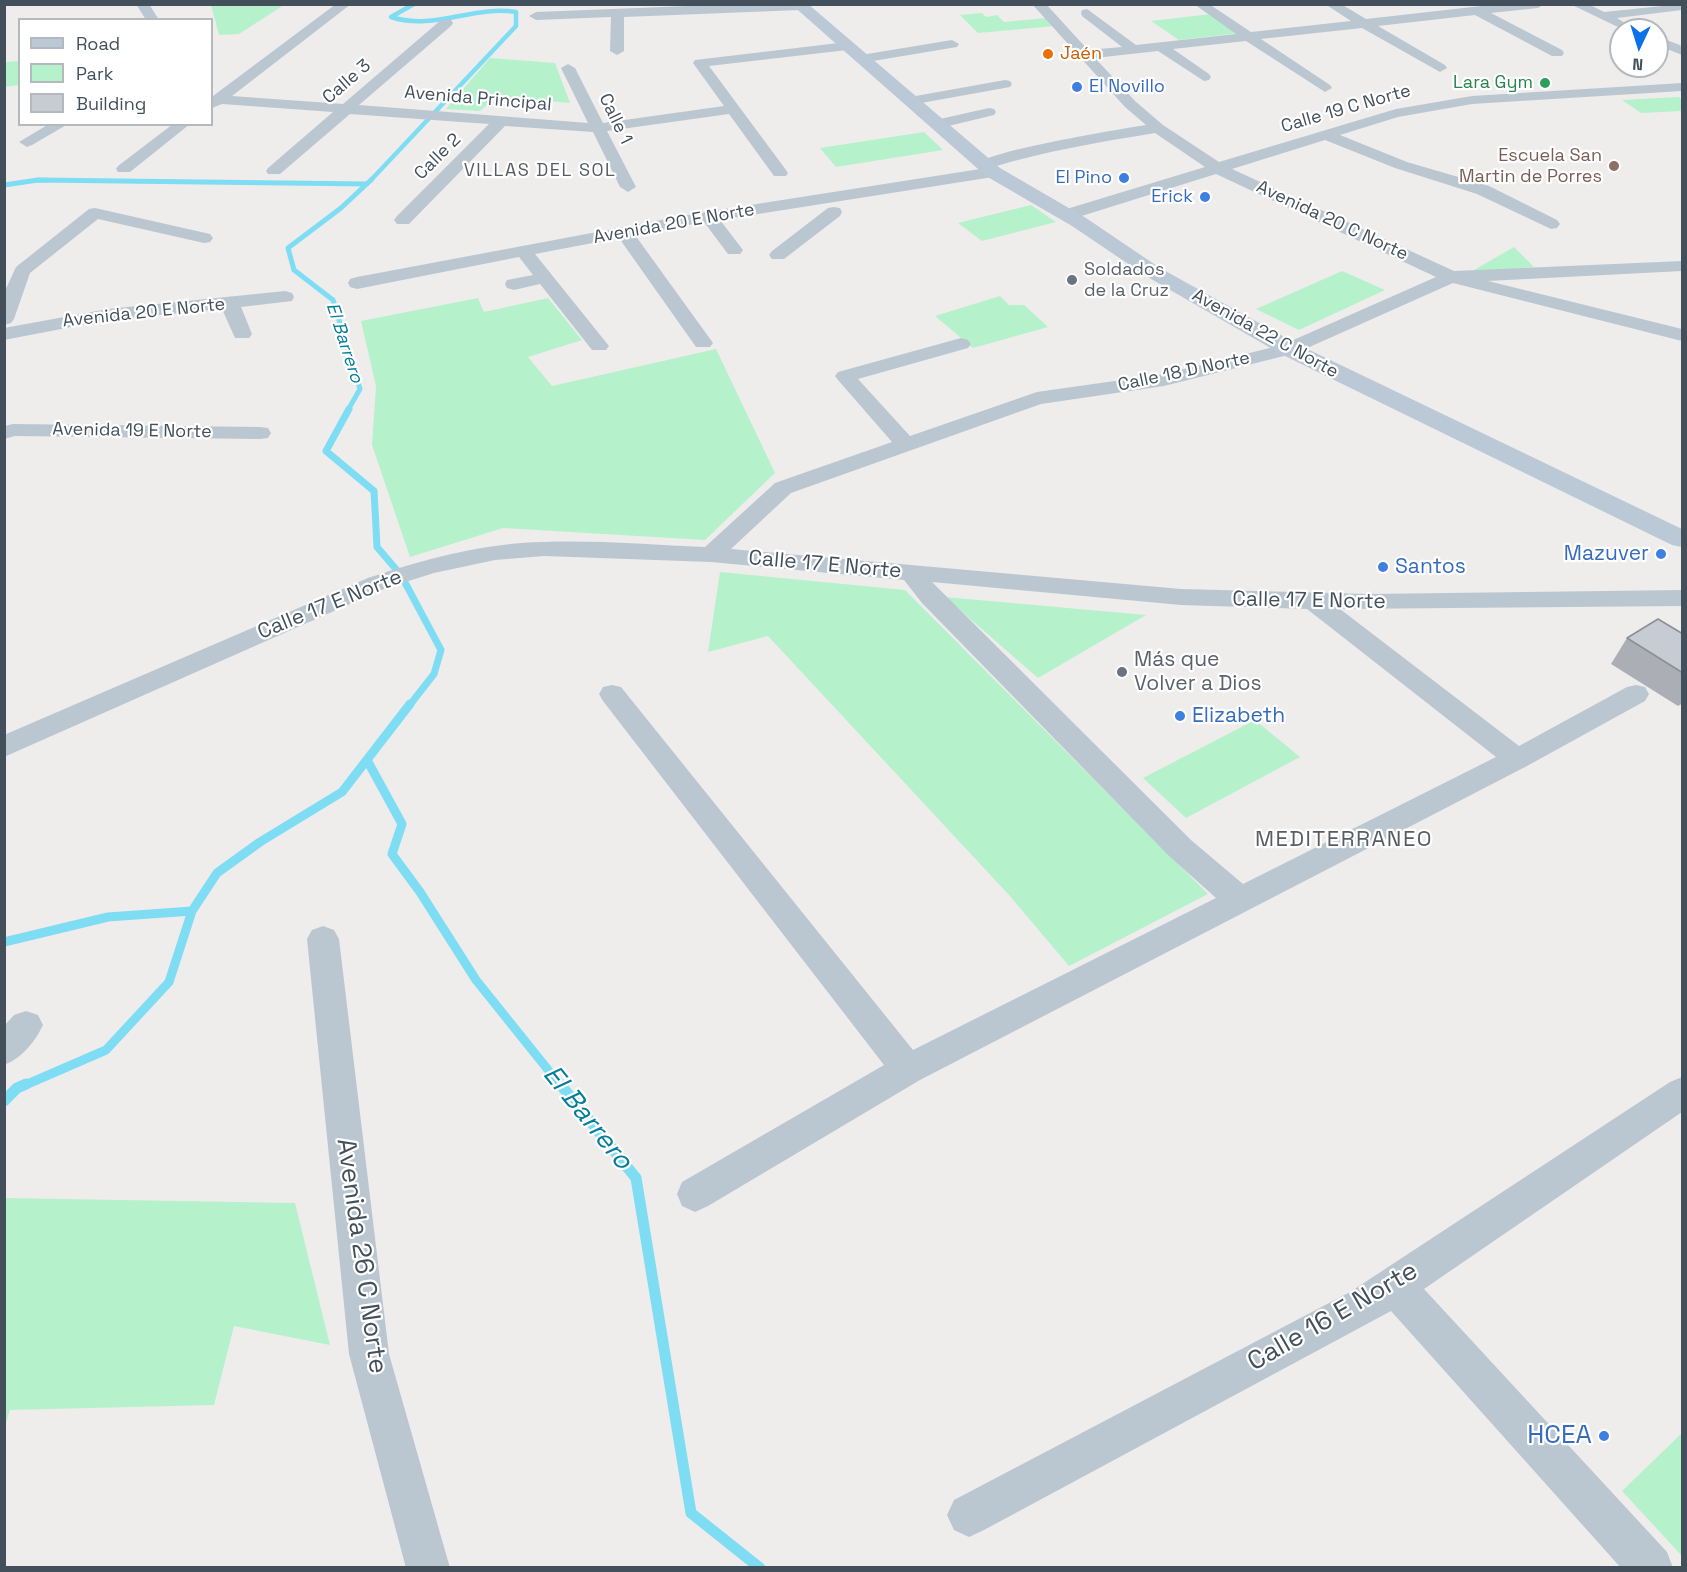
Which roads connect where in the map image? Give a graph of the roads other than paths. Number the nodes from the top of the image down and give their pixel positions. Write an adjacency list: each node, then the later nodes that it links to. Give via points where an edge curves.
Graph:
1 (142, 4): 17 (street)
2 (345, 4): 38 (street)
3 (1038, 4): 29 (street, Avenida 20 C Norte)
4 (1200, 4): 21 (street)
5 (1331, 4): 19 (street)
6 (1444, 4): 14 (street)
7 (1538, 4): 11 (street)
8 (1576, 4): 16 (street)
9 (799, 5): 12 (street); 27 (street, Avenida 22 C Norte)
10 (1683, 6): 16 (street)
11 (1479, 12): 14 (street); 28 (street)
12 (618, 13): 15 (street); 25 (street)
13 (1087, 13): 30 (street)
14 (1462, 14): 19 (street)
15 (536, 16)
16 (1602, 16): 18 (street)
17 (152, 18)
18 (1609, 19)
19 (1363, 22): 21 (street); 33 (street)
20 (446, 23): 40 (street, Calle 3)
21 (1248, 35): 24 (street); 37 (street)
22 (952, 44): 27 (street)
23 (1669, 45): 26 (street)
24 (1160, 46): 30 (street); 34 (street)
25 (617, 51)
26 (1683, 51)
27 (854, 52): 39 (street, Avenida 22 C Norte); 41 (street, via 700,63)
28 (1557, 53)
29 (1084, 55): 30 (street); 31 (street, Avenida 20 C Norte)
30 (1132, 56): 31 (street)
31 (1096, 67): 48 (street, Avenida 20 C Norte)
32 (568, 68): 47 (street, Calle 1)
33 (1440, 68)
34 (1204, 77)
35 (1005, 84): 39 (street)
36 (1683, 87): 49 (street, Calle 19 C Norte, via 1472,100 1396,113)
37 (1325, 88)
38 (215, 101): 40 (street, Avenida Principal)
39 (910, 101): 44 (street, Avenida 22 C Norte)
40 (346, 108): 43 (street, Avenida Principal); 54 (street, Calle 3)
41 (734, 109): 47 (street, Avenida Principal); 55 (street)
42 (990, 112): 44 (street)
43 (501, 121): 47 (street, Avenida Principal); 60 (street, Calle 2)
44 (936, 124): 51 (street, Avenida 22 C Norte)
45 (57, 126): 50 (street)
46 (180, 126): 53 (street)
47 (597, 128): 56 (street, Calle 1)
48 (1158, 128): 51 (street, Avenida 20 E Norte, via 1025,152); 52 (street, Avenida 20 C Norte)
49 (1324, 134): 52 (street, Calle 19 C Norte); 61 (street, via 1401,165 1483,190)
50 (27, 142)
51 (988, 168): 58 (street, Avenida 22 C Norte); 59 (street, Avenida 20 E Norte)
52 (1217, 168): 58 (street, Calle 19 C Norte); 69 (street, Avenida 20 C Norte)
53 (124, 169)
54 (274, 171)
55 (780, 173)
56 (628, 187)
57 (834, 212): 66 (street)
58 (1066, 215): 82 (street, Avenida 22 C Norte, via 1153,272)
59 (709, 217): 62 (street, Avenida 20 E Norte); 64 (street)
60 (403, 220)
61 (1551, 224)
62 (624, 233): 65 (street, Avenida 20 E Norte); 79 (street)
63 (204, 238): 75 (street, via 95,213 22,271)
64 (734, 250)
65 (525, 252): 70 (street); 71 (street, Avenida 20 E Norte)
66 (778, 255)
67 (1487, 258): 69 (street)
68 (1683, 266): 69 (street, Calle 18 D Norte)
69 (1451, 277): 78 (street, Avenida 20 C Norte); 82 (street, Calle 18 D Norte)
70 (545, 278): 72 (street); 81 (street)
71 (357, 283)
72 (514, 284)
73 (285, 297): 74 (street, Avenida 20 E Norte)
74 (230, 304): 76 (street, Avenida 20 E Norte, via 168,307); 77 (street)
75 (4, 320)
76 (4, 334)
77 (242, 334)
78 (1683, 335)
79 (703, 344)
80 (961, 345): 85 (street, via 844,376)
81 (599, 346)
82 (1289, 349): 85 (street, Calle 18 D Norte, via 1164,380 1037,398); 86 (street, Avenida 22 C Norte)
83 (4, 433): 84 (street, Avenida 19 E Norte)
84 (261, 433)
85 (905, 444): 87 (street, Calle 18 D Norte, via 783,488)
86 (1683, 539)
87 (711, 555): 88 (street, Calle 17 E Norte); 93 (street, Calle 17 E Norte, via 517,550 429,566 377,583)
88 (910, 573): 90 (street, Calle 17 E Norte, via 1182,597); 95 (street, via 1180,848)
89 (1683, 598): 90 (street, Calle 17 E Norte, via 1448,603)
90 (1312, 601): 94 (street)
91 (612, 694): 99 (street)
92 (1636, 694): 94 (street)
93 (4, 747)
94 (1517, 759): 95 (street)
95 (1240, 900): 99 (street)
96 (323, 939): 104 (street, Avenida 26 C Norte, via 369,1354)
97 (26, 1025): 98 (street)
98 (4, 1050)
99 (908, 1070): 101 (street)
100 (1683, 1093): 102 (street, Calle 16 E Norte)
101 (695, 1194)
102 (1394, 1285): 103 (street, Calle 16 E Norte, via 1364,1306); 105 (street)
103 (969, 1515)
104 (428, 1568)
105 (1652, 1568)

